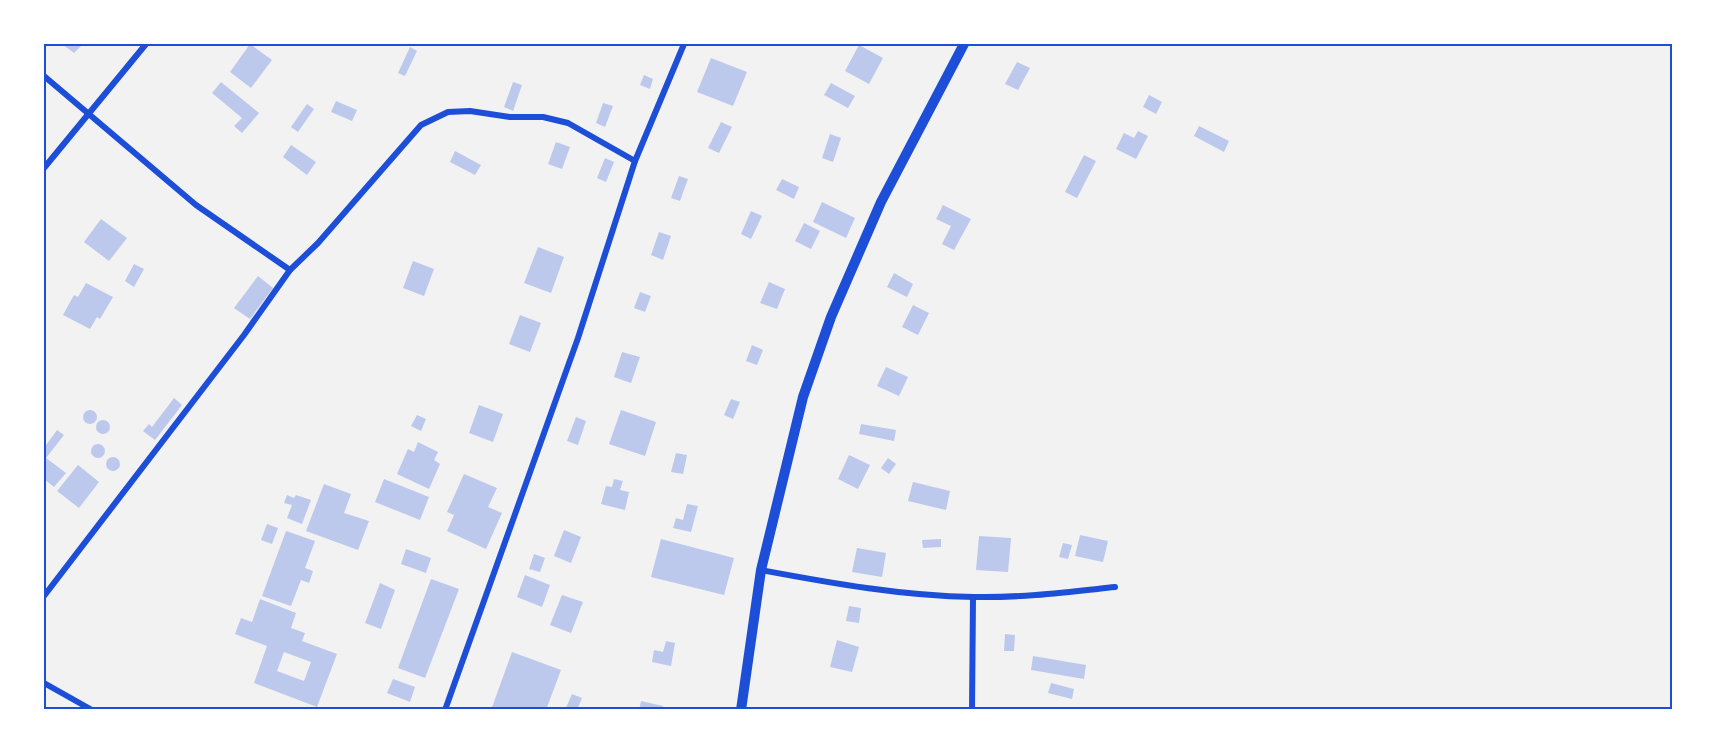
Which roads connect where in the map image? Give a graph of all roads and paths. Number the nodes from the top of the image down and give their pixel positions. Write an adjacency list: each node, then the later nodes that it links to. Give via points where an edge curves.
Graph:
1 (146, 44): 5 (street)
2 (684, 44): 6 (street)
3 (964, 44): 9 (street, via 881,202 831,317 803,397)
4 (44, 76): 5 (street)
5 (88, 113): 7 (street); 8 (street, via 196,205)
6 (635, 161): 8 (street, via 568,123 543,117 448,112 421,125); 15 (street, via 578,338)
7 (44, 168)
8 (290, 270): 11 (street)
9 (761, 570): 12 (street, via 865,588); 16 (street)
10 (1115, 586): 12 (street)
11 (44, 596)
12 (974, 597): 17 (street)
13 (44, 684): 14 (street)
14 (92, 710)
15 (445, 710)
16 (741, 710)
17 (972, 710)

